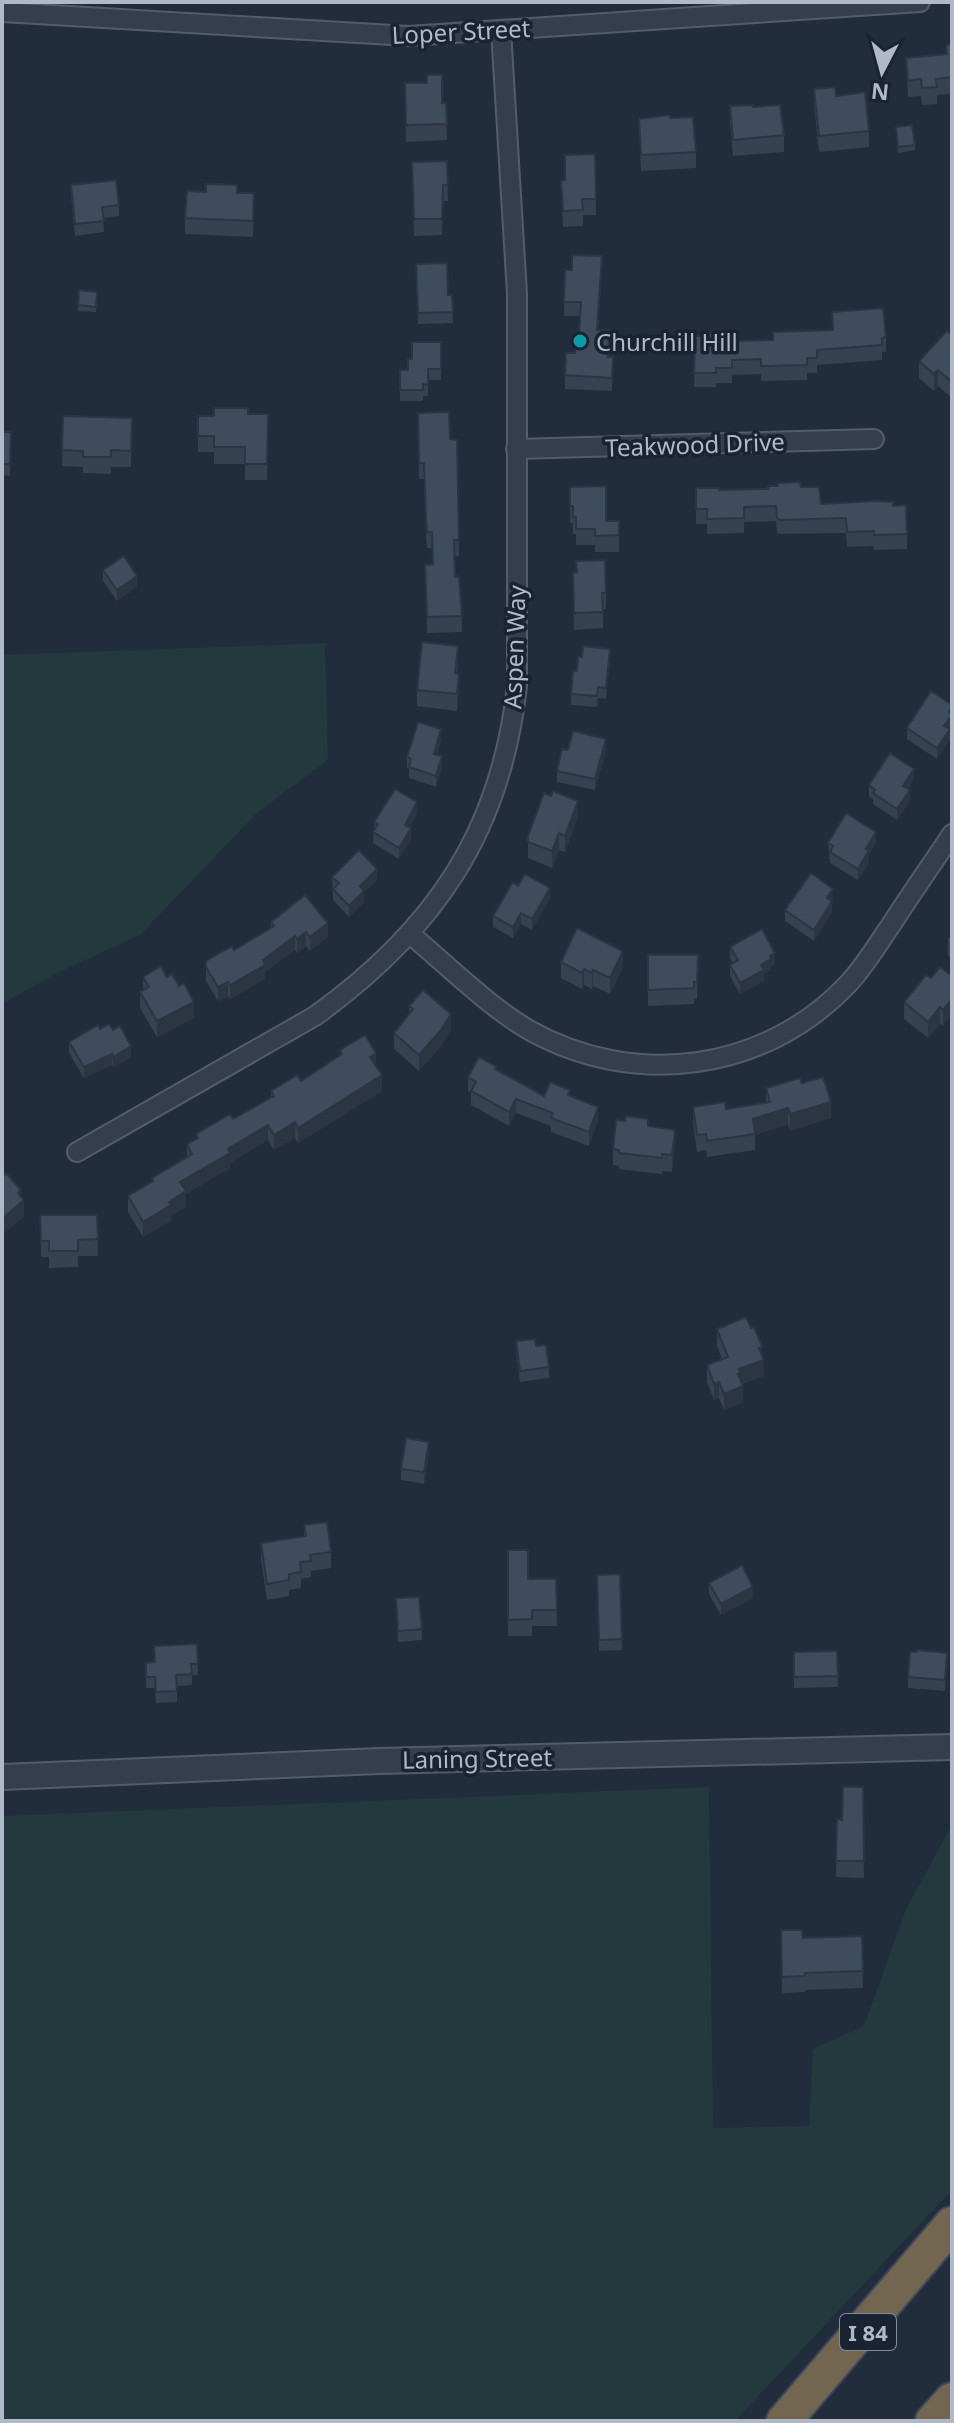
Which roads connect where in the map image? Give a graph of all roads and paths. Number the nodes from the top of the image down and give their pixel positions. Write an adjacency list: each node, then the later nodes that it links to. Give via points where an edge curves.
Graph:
1 (920, 2): 3 (street, Loper Street)
2 (2, 12): 3 (street, Loper Street, via 409,36)
3 (501, 30): 5 (street, Aspen Way, via 517,294)
4 (874, 439): 5 (street, Teakwood Drive)
5 (516, 449): 7 (street, Aspen Way, via 517,686 509,737 476,839 445,891)
6 (952, 834): 7 (street, via 865,963 838,994 776,1037 708,1062 628,1061 549,1040 496,1006)
7 (410, 934): 8 (street, Aspen Way, via 375,970 315,1016)
8 (77, 1152)
9 (952, 1747): 10 (street, Laning Street, via 379,1761)
10 (2, 1777)
11 (952, 2224): 14 (highway)
12 (952, 2244): 14 (highway, I 84)
13 (952, 2400): 15 (highway)
14 (784, 2421)
15 (933, 2421)

